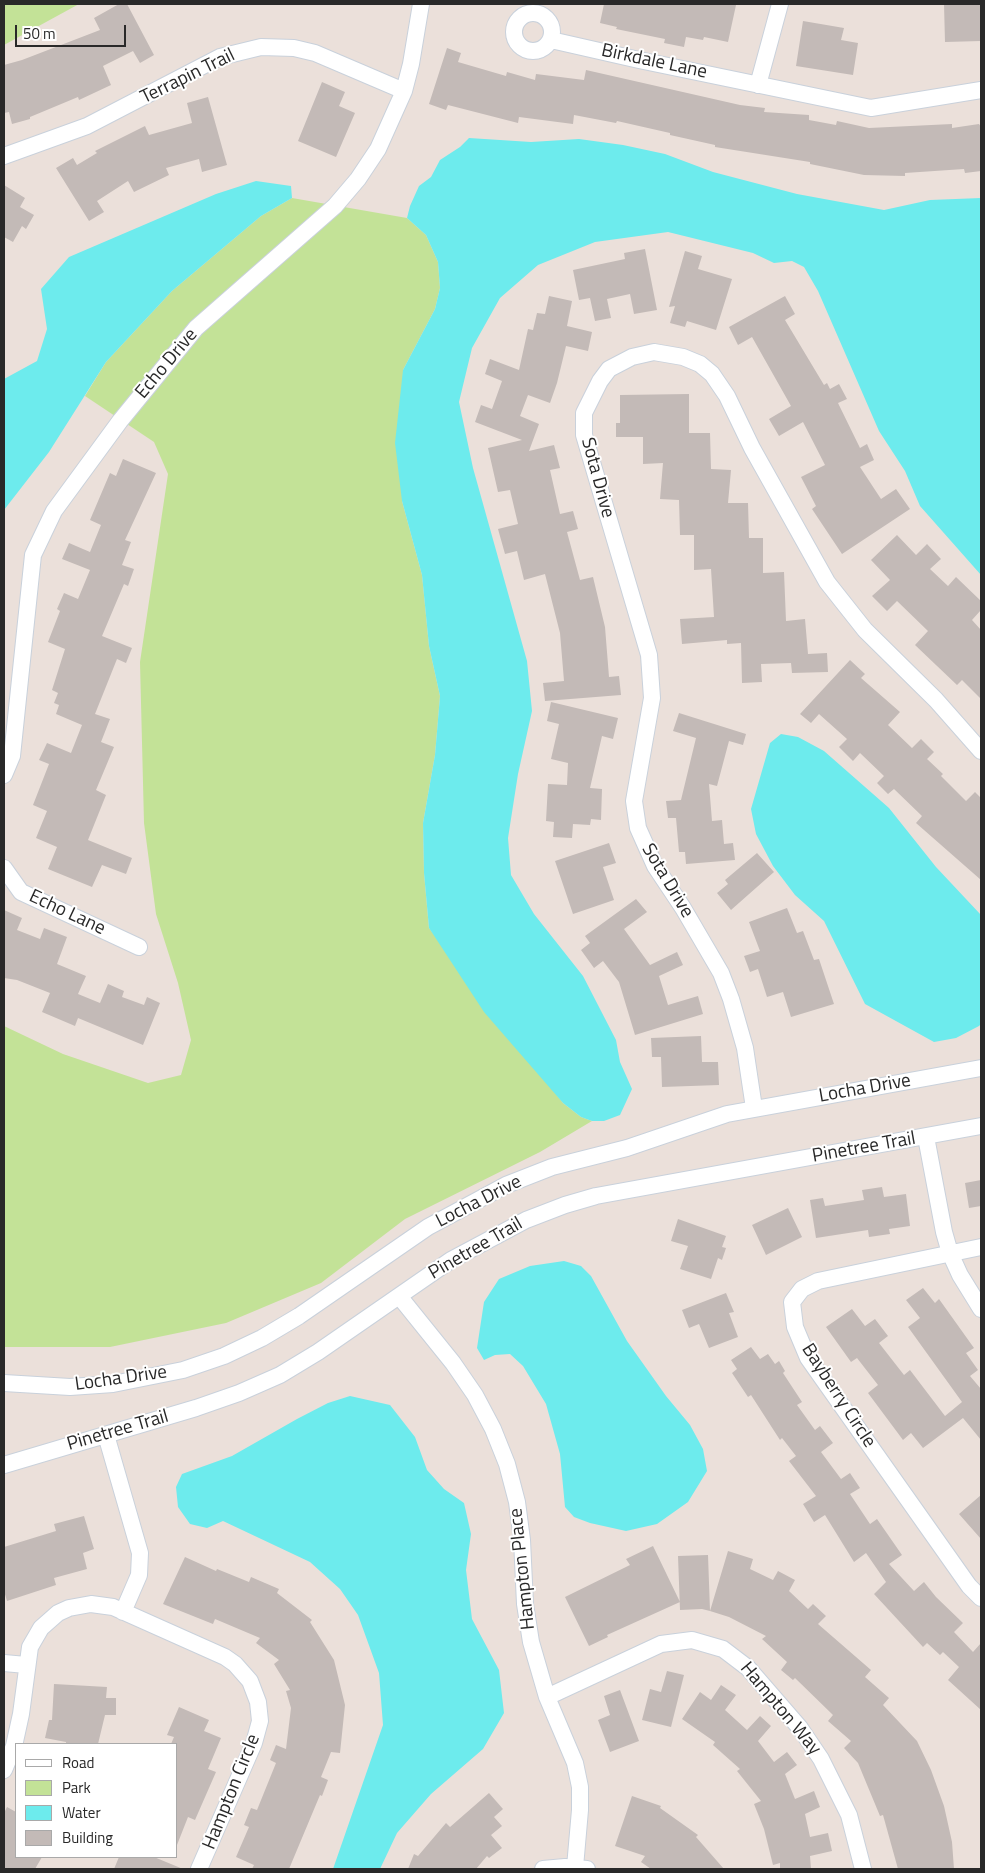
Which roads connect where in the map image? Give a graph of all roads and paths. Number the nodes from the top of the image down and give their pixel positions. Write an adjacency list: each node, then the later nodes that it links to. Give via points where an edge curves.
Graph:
1 (421, 4): 8 (street, Echo Drive)
2 (780, 4): 5 (street)
3 (551, 40): 5 (street, Birkdale Lane)
4 (981, 77): 6 (street)
5 (758, 85): 7 (street, Birkdale Lane, via 870,108)
6 (981, 85)
7 (981, 90)
8 (404, 91): 9 (street, Terrapin Trail, via 315,54 294,48 262,47 220,57 87,126); 11 (street, Echo Drive, via 378,149 358,179 335,206 196,328 120,421 54,511 33,555 13,746)
9 (4, 156)
10 (981, 751): 15 (street, Sota Drive, via 936,700 865,630 827,582 712,374 700,364 683,357 654,352 632,357 609,369 584,413 584,435 649,655 652,698 634,801 638,828 655,866 721,974 745,1048)
11 (4, 774)
12 (4, 868): 13 (street, Echo Lane, via 22,892)
13 (138, 947)
14 (981, 1068): 15 (street, Locha Drive)
15 (754, 1108): 22 (street, Locha Drive, via 627,1148 552,1167 506,1185 428,1227 270,1333 224,1356 174,1372 113,1384 70,1387)
16 (981, 1126): 17 (street, Pinetree Trail)
17 (926, 1137): 19 (street); 20 (street, Pinetree Trail, via 596,1196 566,1205 488,1239)
18 (981, 1247): 19 (street, Bayberry Circle)
19 (950, 1253): 21 (street); 25 (street, Bayberry Circle, via 818,1281 802,1289 792,1302 795,1327 808,1358 969,1586)
20 (399, 1296): 23 (street, Pinetree Trail, via 280,1375 213,1402); 29 (street, Hampton Place, via 453,1362 475,1395 507,1464 517,1502 531,1642)
21 (981, 1309)
22 (4, 1383)
23 (106, 1435): 24 (street, Pinetree Trail); 26 (street, via 140,1553 139,1575)
24 (4, 1465)
25 (981, 1598)
26 (124, 1612): 28 (street, Hampton Circle, via 91,1604 58,1613 35,1637); 32 (street, Hampton Circle, via 234,1664 250,1681 258,1702 260,1721 254,1743)
27 (4, 1663): 28 (street)
28 (26, 1665): 30 (street, Hampton Circle, via 21,1714 14,1746)
29 (547, 1697): 31 (street, Hampton Place, via 568,1741 580,1787); 34 (street, Hampton Way, via 661,1644 692,1640 723,1649 748,1668 800,1728 821,1759 849,1815)
30 (4, 1770)
31 (581, 1868): 33 (street, Hampton Place)
32 (199, 1869)
33 (544, 1869)
34 (863, 1869)

